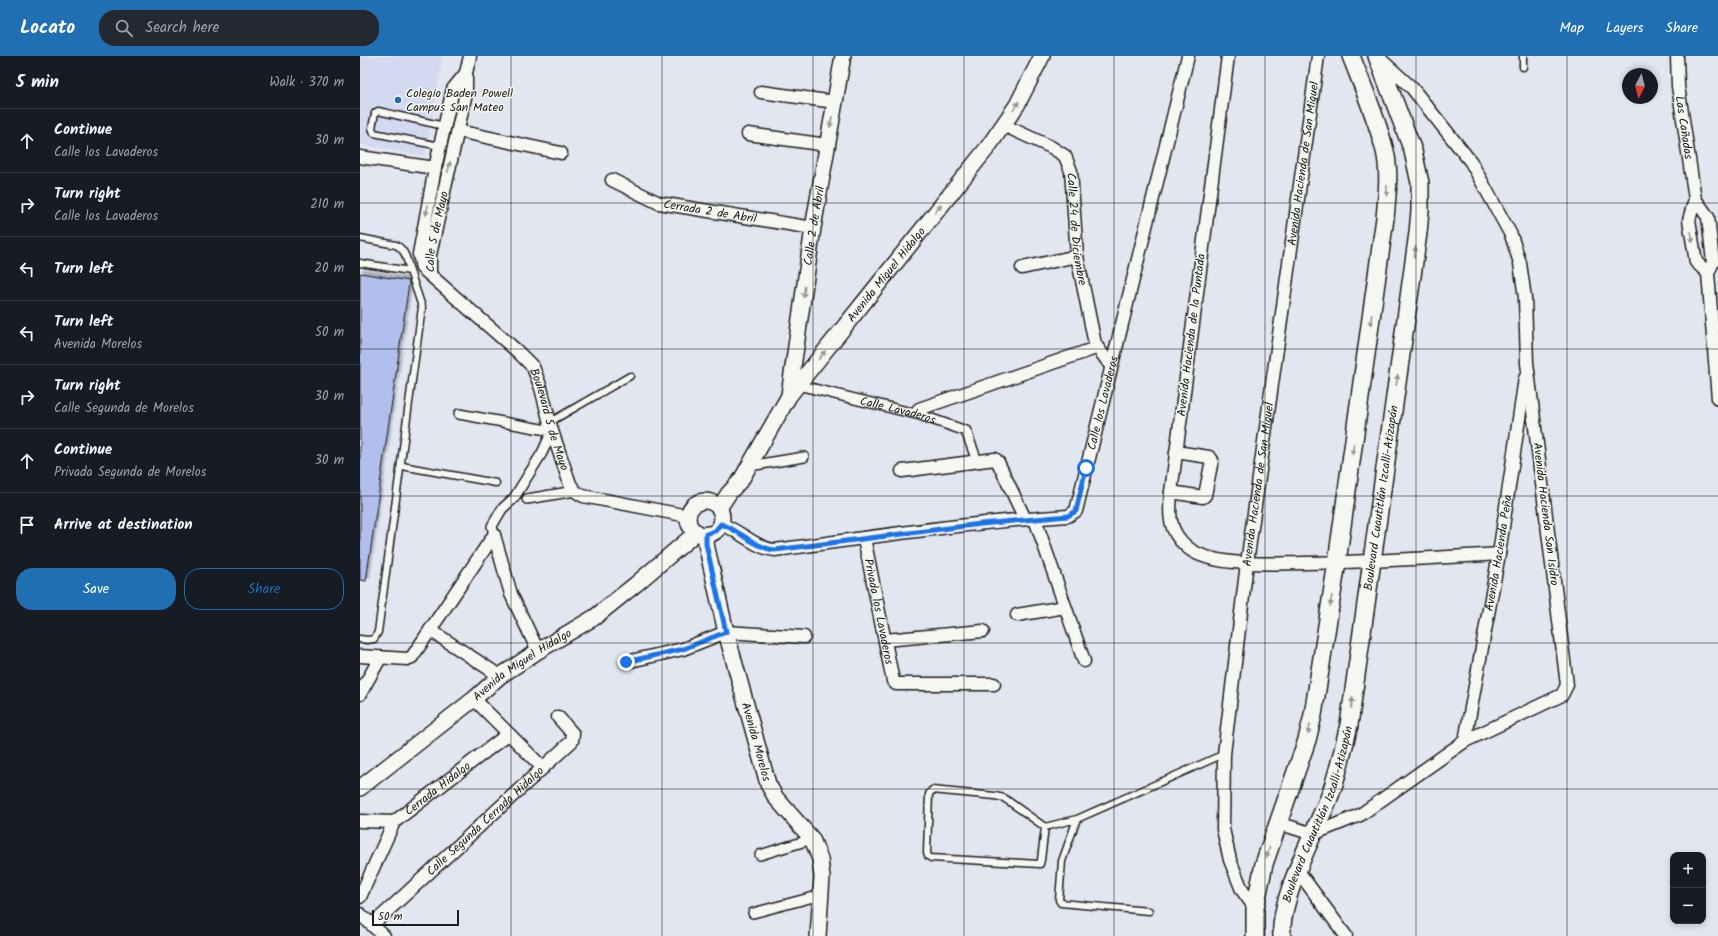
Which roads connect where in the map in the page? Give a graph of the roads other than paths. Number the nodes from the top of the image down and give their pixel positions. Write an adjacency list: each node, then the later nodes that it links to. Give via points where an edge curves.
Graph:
1 (470, 56): 14 (street, Calle 5 de Mayo)
2 (843, 56): 16 (street, Calle 2 de Abril)
3 (1188, 56): 43 (street, Calle los Lavaderos)
4 (1228, 56): 50 (street, Avenida Hacienda de la Puntada)
5 (1318, 56): 69 (street, Avenida Hacienda de San Miguel)
6 (1351, 56): 25 (main road)
7 (1357, 56): 17 (main road)
8 (1365, 56): 17 (main road)
9 (1377, 56): 24 (main road, Boulevard Cuautitlán Izcalli-Atizapán); 42 (street, Avenida Hacienda San Isidro, via 1412,88 1471,162 1511,235 1520,263 1525,298)
10 (1523, 56): 13 (lane)
11 (1677, 56): 32 (street, Las Cañadas, via 1678,86)
12 (1038, 57): 18 (street, Avenida Miguel Hidalgo, one-way to 12, via 1017,106)
13 (1523, 67)
14 (466, 73): 19 (street, Calle 5 de Mayo, via 452,89); 20 (street, Calle 5 de Mayo, via 466,93)
15 (761, 92): 16 (street)
16 (835, 102): 22 (street, Calle 2 de Abril, one-way to 22)
17 (1382, 110): 24 (main road); 25 (main road)
18 (1004, 125): 35 (street, Calle 24 de Diciembre, via 1065,156 1071,171); 45 (street, Avenida Miguel Hidalgo, one-way to 18)
19 (444, 126): 23 (street, Calle 5 de Mayo); 23 (lane, via 378,111 375,113 372,128 374,133)
20 (458, 131): 26 (street); 31 (street, Calle 5 de Mayo, one-way to 20)
21 (748, 134): 22 (street)
22 (827, 145): 33 (street, Calle 2 de Abril)
23 (440, 146): 28 (street, Calle 5 de Mayo)
24 (1413, 151): 68 (main road, Boulevard Cuautitlán Izcalli-Atizapán, one-way to 24, via 1420,210 1420,183)
25 (1386, 152): 67 (main road, one-way to 67, via 1385,218)
26 (561, 153)
27 (360, 157): 28 (street)
28 (435, 168): 30 (street, Calle 5 de Mayo)
29 (612, 180): 33 (street, Cerrada 2 de Abril, via 658,203)
30 (431, 191): 31 (street); 40 (street, Calle 5 de Mayo, one-way to 40, via 419,254 422,268)
31 (443, 194): 40 (street, Calle 5 de Mayo, via 430,255)
32 (1695, 199): 39 (street, Las Cañadas, via 1708,217 1713,262); 39 (street, Las Cañadas, one-way to 39, via 1689,220 1693,246 1696,262)
33 (813, 228): 45 (street, Calle 2 de Abril, one-way to 45)
34 (360, 238): 38 (lane, via 401,248)
35 (1077, 256): 37 (street); 41 (street, Calle 24 de Diciembre)
36 (360, 263): 38 (lane)
37 (1022, 268)
38 (410, 271): 53 (lane, via 422,307)
39 (1708, 273): 46 (street, Las Cañadas)
40 (430, 274): 49 (street, Boulevard 5 de Mayo, via 533,368)
41 (1096, 348): 43 (street, Calle 24 de Diciembre); 47 (street)
42 (1527, 363): 66 (street, Avenida Hacienda Peña); 89 (street, Avenida Hacienda San Isidro, via 1567,685 1562,695)
43 (1111, 366): 61 (street, Calle los Lavaderos, via 1076,511 1068,516)
44 (630, 376): 49 (lane)
45 (796, 382): 52 (street, Calle Lavaderos, via 920,415 966,431); 54 (street, Avenida Miguel Hidalgo)
46 (1718, 395)
47 (919, 409)
48 (459, 414): 49 (street)
49 (551, 426): 57 (street, Boulevard 5 de Mayo, via 570,484); 64 (street, via 542,453 514,498 502,509 492,526)
50 (1176, 452): 58 (street, Avenida Hacienda de la Puntada); 58 (street, via 1209,457 1212,460 1203,497)
51 (804, 457): 54 (street)
52 (977, 460): 55 (street); 61 (street, via 995,459 998,462)
53 (402, 466): 56 (lane); 76 (lane, via 378,632 374,639)
54 (749, 466): 60 (street, Avenida Miguel Hidalgo, via 741,480)
55 (902, 471)
56 (496, 483)
57 (575, 491): 59 (street); 63 (street, via 583,496)
58 (1171, 492): 69 (street, Avenida Hacienda de la Puntada, via 1171,524 1178,538 1188,548 1199,555)
59 (527, 499)
60 (716, 505): 62 (street, via 722,518); 63 (street, via 704,501 695,504 689,511)
61 (1030, 519): 65 (street, Calle los Lavaderos); 70 (street)
62 (721, 524): 63 (street, via 715,531); 65 (street, Calle los Lavaderos, via 732,527 770,550)
63 (696, 528): 74 (street, Avenida Morelos, via 706,544); 78 (street, Avenida Miguel Hidalgo, via 684,542 595,617)
64 (494, 535): 72 (street); 78 (street, via 511,594)
65 (864, 538): 77 (street, Privada los Lavaderos)
66 (1499, 554): 68 (street, Avenida Hacienda de la Puntada); 89 (street, Avenida Hacienda Peña)
67 (1337, 562): 68 (street, Avenida Hacienda de la Puntada); 69 (street, Avenida Hacienda de la Puntada); 96 (main road, one-way to 96, via 1313,714)
68 (1372, 562): 98 (main road, Boulevard Cuautitlán Izcalli-Atizapán, one-way to 68, via 1330,797 1349,725)
69 (1247, 563): 90 (street, Avenida Hacienda de San Miguel)
70 (1065, 608): 71 (street); 81 (street)
71 (1016, 615)
72 (430, 630): 80 (street, via 410,659); 83 (street)
73 (983, 630): 77 (street)
74 (726, 632): 75 (street); 82 (street, via 683,649); 99 (street, Avenida Morelos, via 768,784 776,798)
75 (804, 637)
76 (360, 639)
77 (885, 640): 84 (street, Privada los Lavaderos, via 896,684)
78 (538, 651): 83 (street, Avenida Miguel Hidalgo)
79 (360, 656): 80 (street)
80 (380, 658): 85 (street)
81 (1084, 661)
82 (626, 662)
83 (500, 676): 86 (street, Avenida Miguel Hidalgo)
84 (994, 684)
85 (360, 694)
86 (474, 699): 88 (street, Calle Segunda Cerrada Hidalgo); 92 (street, Avenida Miguel Hidalgo)
87 (558, 717): 91 (street, via 574,737)
88 (508, 734): 91 (street, Calle Segunda Cerrada Hidalgo); 95 (street, Cerrada Hidalgo)
89 (1465, 741): 98 (street, Avenida Hacienda San Isidro, via 1360,815)
90 (1224, 754): 93 (lane); 104 (street, Avenida Hacienda de San Miguel, via 1223,829 1230,860 1242,890)
91 (543, 768): 108 (street, Calle Segunda Cerrada Hidalgo)
92 (360, 788)
93 (1077, 819): 97 (lane); 105 (lane, via 1062,861 1059,900 1061,903)
94 (360, 821): 95 (street, Cerrada Hidalgo)
95 (394, 822): 103 (street)
96 (1278, 823): 98 (street); 104 (main road, one-way to 104, via 1264,864)
97 (1045, 827): 97 (lane, via 1004,798 932,790 929,794 927,853 928,856 1040,864)
98 (1313, 834): 101 (main road, Boulevard Cuautitlán Izcalli-Atizapán)
99 (812, 839): 100 (street); 102 (street, Avenida Morelos, via 820,858)
100 (760, 855)
101 (1298, 871): 112 (main road, Boulevard Cuautitlán Izcalli-Atizapán, via 1286,904); 113 (street)
102 (821, 895): 106 (street); 110 (street, Avenida Morelos)
103 (360, 897)
104 (1255, 908): 111 (main road)
105 (1149, 911)
106 (753, 913)
107 (360, 914): 108 (street)
108 (372, 924): 109 (street)
109 (384, 936)
110 (818, 936)
111 (1255, 936)
112 (1282, 936)
113 (1346, 936)

